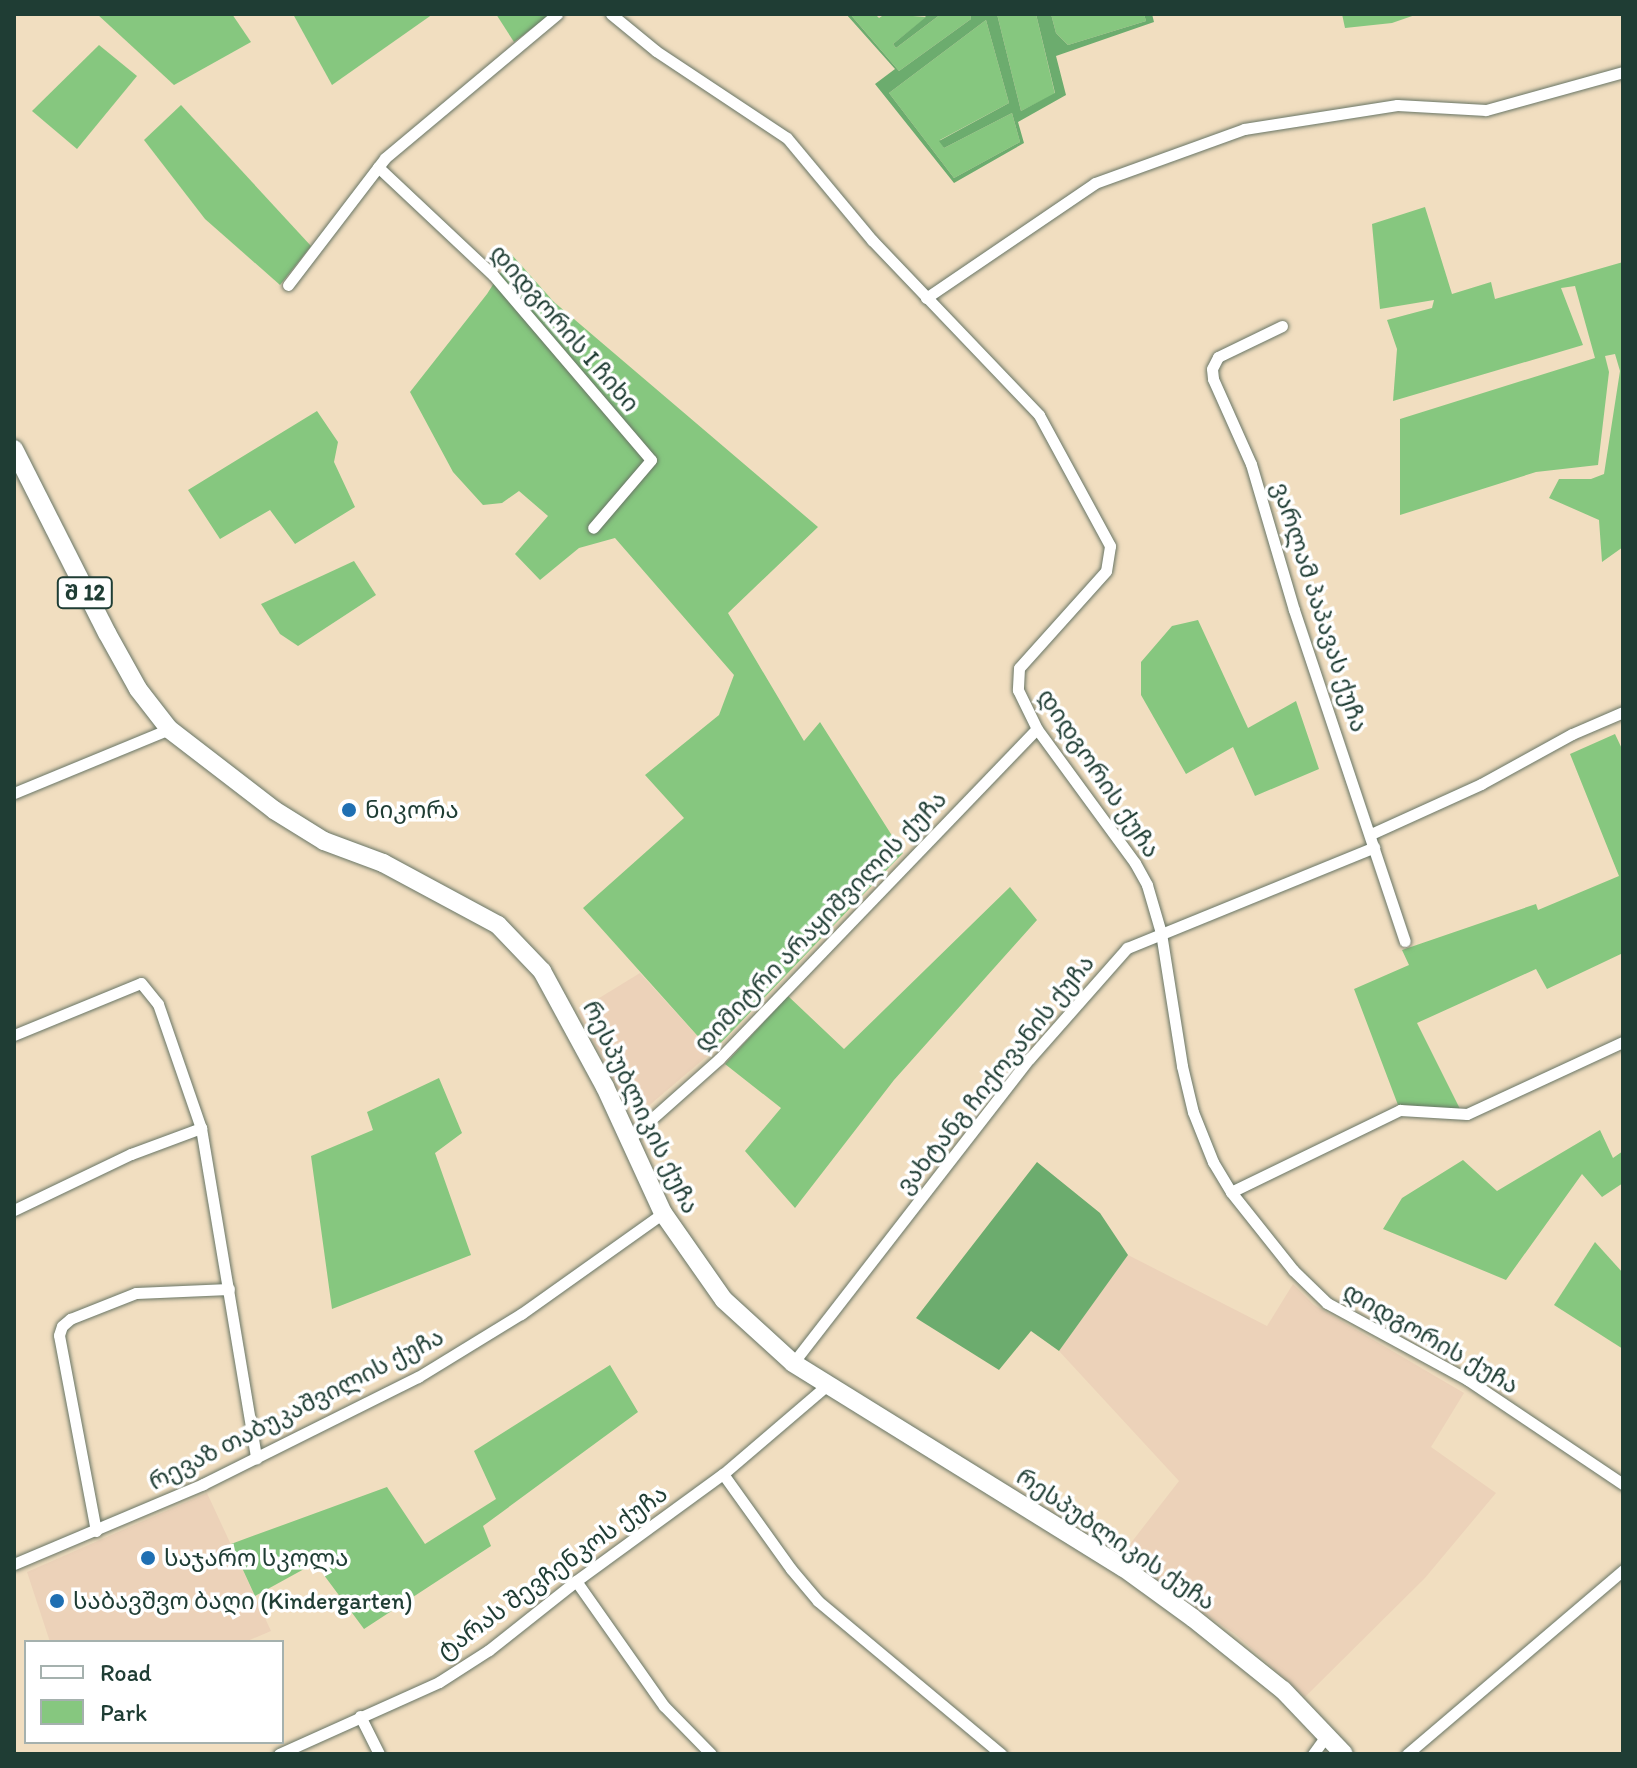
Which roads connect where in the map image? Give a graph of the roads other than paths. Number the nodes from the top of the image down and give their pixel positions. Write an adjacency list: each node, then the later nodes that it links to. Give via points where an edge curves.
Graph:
1 (557, 14): 4 (street)
2 (611, 14): 6 (street, დიდგორის ქუჩა, via 656,51 787,138)
3 (1623, 72): 6 (street, via 1486,110 1397,105 1244,129 1095,183)
4 (378, 167): 5 (street); 9 (street, დიდგორის I ჩიხი, via 493,275 651,460)
5 (288, 285)
6 (926, 298): 12 (street, დიდგორის ქუჩა, via 1039,415 1110,546 1106,571 1019,668 1018,690)
7 (1282, 326): 14 (street, ვარლამ პაპავას ქუჩა, via 1218,357 1213,379 1251,464 1294,610)
8 (14, 449): 11 (main road, რესპუბლიკის ქუჩა / შ 12, via 113,645)
9 (593, 528)
10 (1623, 712): 14 (street)
11 (169, 729): 13 (street); 21 (main road, რესპუბლიკის ქუჩა, via 274,810 324,841 383,863 498,925 542,971 561,1000)
12 (1037, 729): 16 (street, დიდგორის ქუჩა, via 1135,863); 21 (street, დიმიტრი არაყიშვილის ქუჩა, via 719,1059)
13 (14, 793)
14 (1371, 834): 15 (street, ვარლამ პაპავას ქუჩა)
15 (1374, 847): 16 (street, ვახტანგ ჩიქოვანის ქუჩა); 17 (street, ვარლამ პაპავას ქუჩა)
16 (1161, 933): 22 (street, დიდგორის ქუჩა, via 1193,1112); 26 (street, ვახტანგ ჩიქოვანის ქუჩა, via 1127,948 1030,1058)
17 (1405, 941)
18 (14, 1035): 20 (street, via 141,983 158,1004)
19 (1623, 1042): 22 (street, via 1467,1114 1400,1110)
20 (201, 1128): 23 (street, via 131,1154); 25 (street)
21 (629, 1139): 24 (main road, რესპუბლიკის ქუჩა)
22 (1231, 1192): 30 (street, დიდგორის ქუჩა, via 1293,1270 1327,1303 1468,1380)
23 (14, 1210)
24 (663, 1213): 26 (main road, რესპუბლიკის ქუჩა, via 724,1300); 28 (street, რევაზ თაბუკაშვილის ქუჩა, via 521,1314 418,1377)
25 (229, 1289): 28 (street); 31 (street, via 136,1293 62,1326 59,1335)
26 (793, 1363): 27 (main road, რესპუბლიკის ქუჩა)
27 (826, 1386): 29 (street, ტარას შევჩენკოს ქუჩა); 36 (main road, რესპუბლიკის ქუჩა, via 1124,1568 1283,1690)
28 (256, 1458): 31 (street, რევაზ თაბუკაშვილის ქუჩა)
29 (723, 1474): 34 (street, ტარას შევჩენკოს ქუჩა); 40 (street, via 818,1601)
30 (1623, 1484)
31 (96, 1531): 32 (street, რევაზ თაბუკაშვილის ქუჩა)
32 (14, 1564)
33 (1623, 1570): 43 (street)
34 (576, 1581): 35 (street, ტარას შევჩენკოს ქუჩა, via 439,1682); 39 (street, via 664,1706)
35 (360, 1716): 37 (street, ტარას შევჩენკოს ქუჩა); 38 (street)
36 (1326, 1736): 41 (street); 42 (main road, რესპუბლიკის ქუჩა)
37 (279, 1754)
38 (379, 1754)
39 (711, 1754)
40 (1001, 1754)
41 (1313, 1754)
42 (1344, 1754)
43 (1407, 1754)

